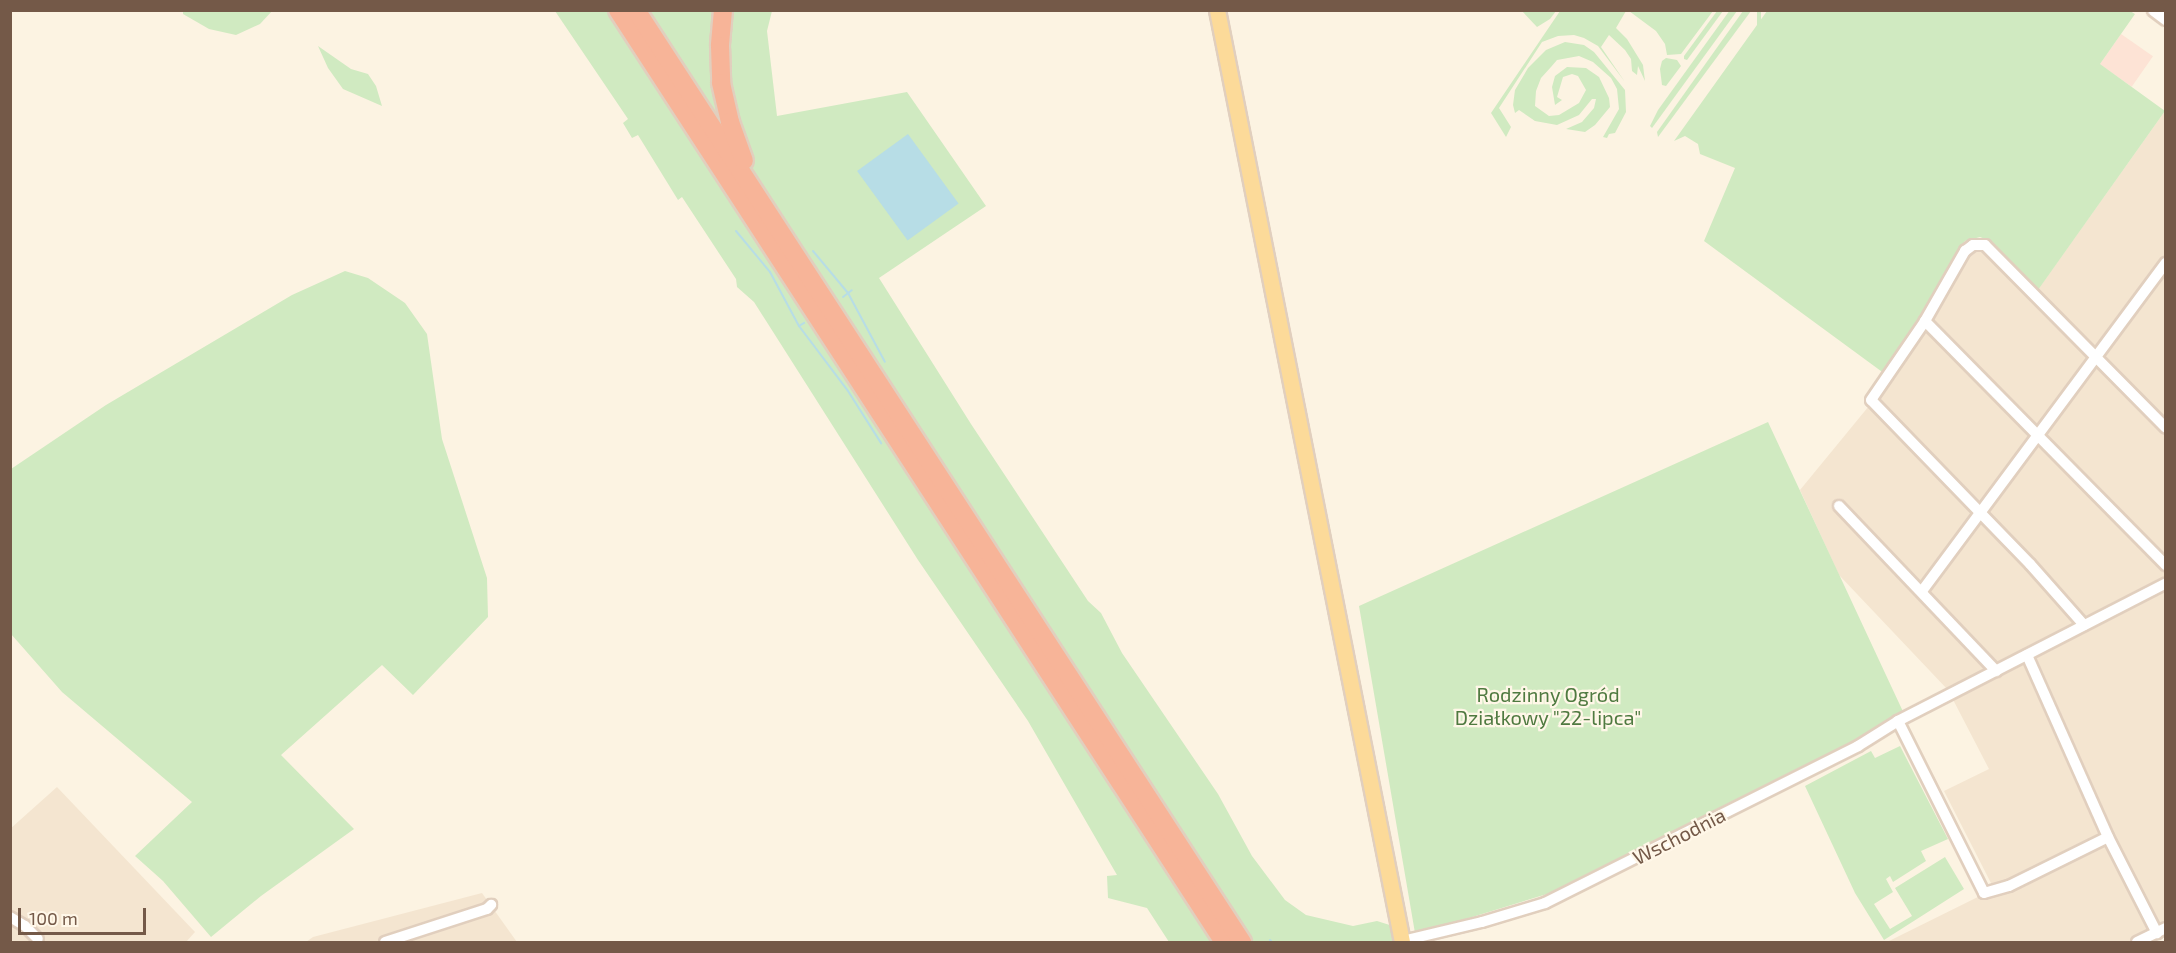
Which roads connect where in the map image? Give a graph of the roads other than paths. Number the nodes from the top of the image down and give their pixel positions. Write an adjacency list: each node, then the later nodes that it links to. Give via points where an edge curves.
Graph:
1 (618, 10): 28 (highway)
2 (636, 10): 7 (highway)
3 (723, 10): 7 (highway, via 723,98)
4 (1218, 10): 30 (main road)
5 (2154, 10): 6 (street)
6 (2166, 19)
7 (757, 196): 29 (highway)
8 (2166, 263): 10 (street)
9 (1925, 321): 10 (street, via 1965,251 1973,245 1985,245); 12 (street); 14 (street, via 1870,400)
10 (2097, 358): 11 (street); 12 (street)
11 (2164, 423)
12 (2038, 436): 14 (street); 15 (street)
13 (1839, 506): 17 (street)
14 (1981, 514): 17 (street); 18 (street)
15 (2166, 566)
16 (2166, 583): 18 (street, Wschodnia)
17 (1922, 591): 20 (street)
18 (2084, 625): 19 (street, Wschodnia)
19 (2027, 655): 20 (street, Wschodnia); 22 (street)
20 (1996, 671): 21 (street, Wschodnia)
21 (1898, 721): 22 (street, via 1984,892 2009,886); 30 (street, Wschodnia, via 1858,746 1545,903)
22 (2108, 837): 25 (street)
23 (491, 904): 27 (street, via 487,909)
24 (10, 917): 26 (street)
25 (2161, 931): 31 (street)
26 (38, 939)
27 (385, 942)
28 (1224, 942)
29 (1242, 942)
30 (1402, 942)
31 (2137, 942)

